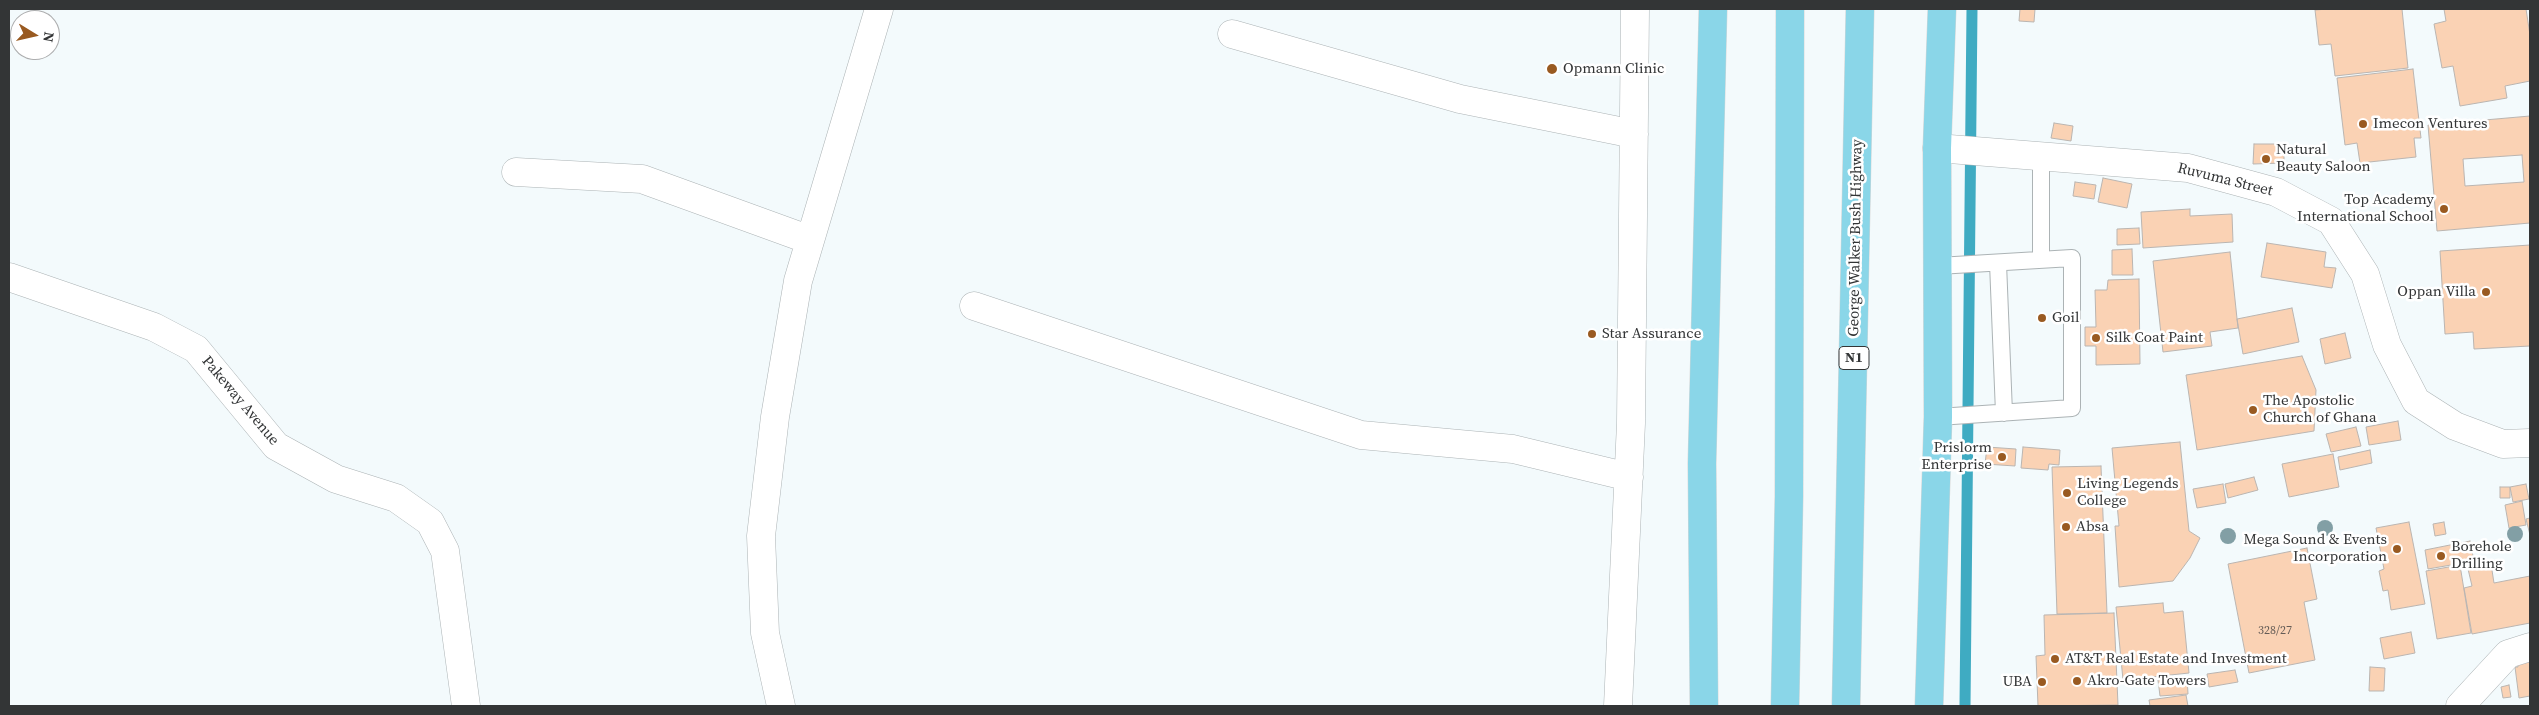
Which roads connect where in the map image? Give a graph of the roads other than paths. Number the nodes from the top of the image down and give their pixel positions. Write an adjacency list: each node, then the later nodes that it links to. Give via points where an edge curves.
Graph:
1 (878, 9): 12 (street)
2 (1635, 9): 8 (street)
3 (1713, 9): 26 (highway, via 1702,463)
4 (1790, 9): 27 (highway)
5 (1860, 9): 28 (highway, George Walker Bush Highway / N1)
6 (1942, 9): 9 (highway)
7 (1232, 34): 8 (street, via 1460,99)
8 (1634, 134): 21 (street)
9 (1937, 148): 10 (street, Ruvuma Street); 15 (highway)
10 (2041, 156): 13 (lane); 20 (street, Ruvuma Street, via 2188,168 2276,192 2331,221 2365,274 2387,345 2416,401 2455,426 2503,444)
11 (516, 172): 12 (street, via 642,179)
12 (810, 240): 24 (street, via 798,281 774,417 761,536 765,632)
13 (2041, 260): 14 (lane); 18 (lane, via 2072,258 2072,408)
14 (1998, 263): 15 (lane); 18 (lane)
15 (1938, 266): 19 (highway)
16 (9, 277): 23 (street, Pakeway Avenue, via 154,327 196,349 276,446 336,480 396,498 430,522 445,551)
17 (974, 306): 21 (street, via 1361,435 1513,449)
18 (2004, 413): 19 (lane)
19 (1938, 417): 29 (highway)
20 (2530, 443)
21 (1629, 477): 25 (street)
22 (2530, 647): 30 (street, via 2508,654)
23 (466, 706)
24 (781, 706)
25 (1618, 706)
26 (1704, 706)
27 (1785, 706)
28 (1846, 706)
29 (1929, 706)
30 (2460, 706)

